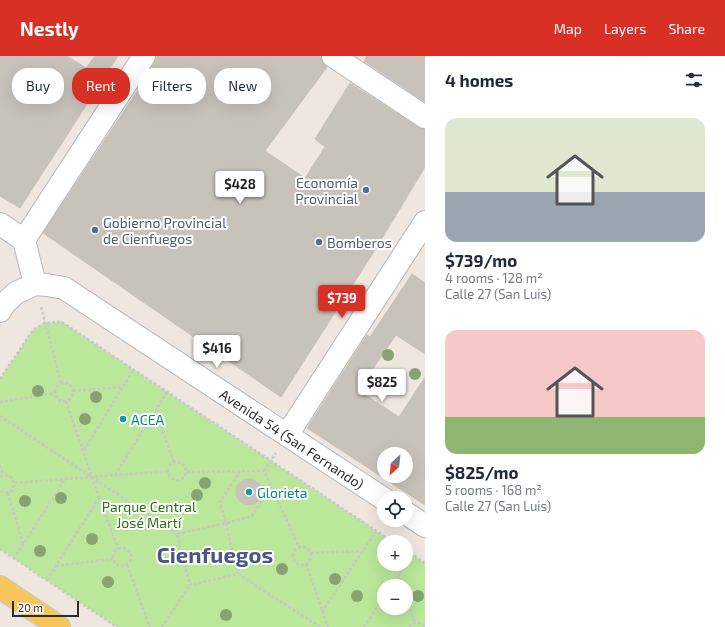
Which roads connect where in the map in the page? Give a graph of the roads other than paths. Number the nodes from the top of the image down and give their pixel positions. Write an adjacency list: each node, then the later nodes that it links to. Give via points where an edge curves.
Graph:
1 (144, 56): 6 (street)
2 (333, 56): 3 (street)
3 (425, 117)
4 (425, 222): 9 (street)
5 (0, 224): 6 (street)
6 (24, 240): 7 (street)
7 (35, 284): 8 (street, via 16,293); 9 (street, Avenida 54 (San Fernando), via 64,288)
8 (0, 311)
9 (287, 435): 10 (street, Avenida 54 (San Fernando))
10 (377, 494)
11 (413, 518): 12 (street)
12 (425, 526)
13 (0, 587): 14 (main road)
14 (59, 627)

